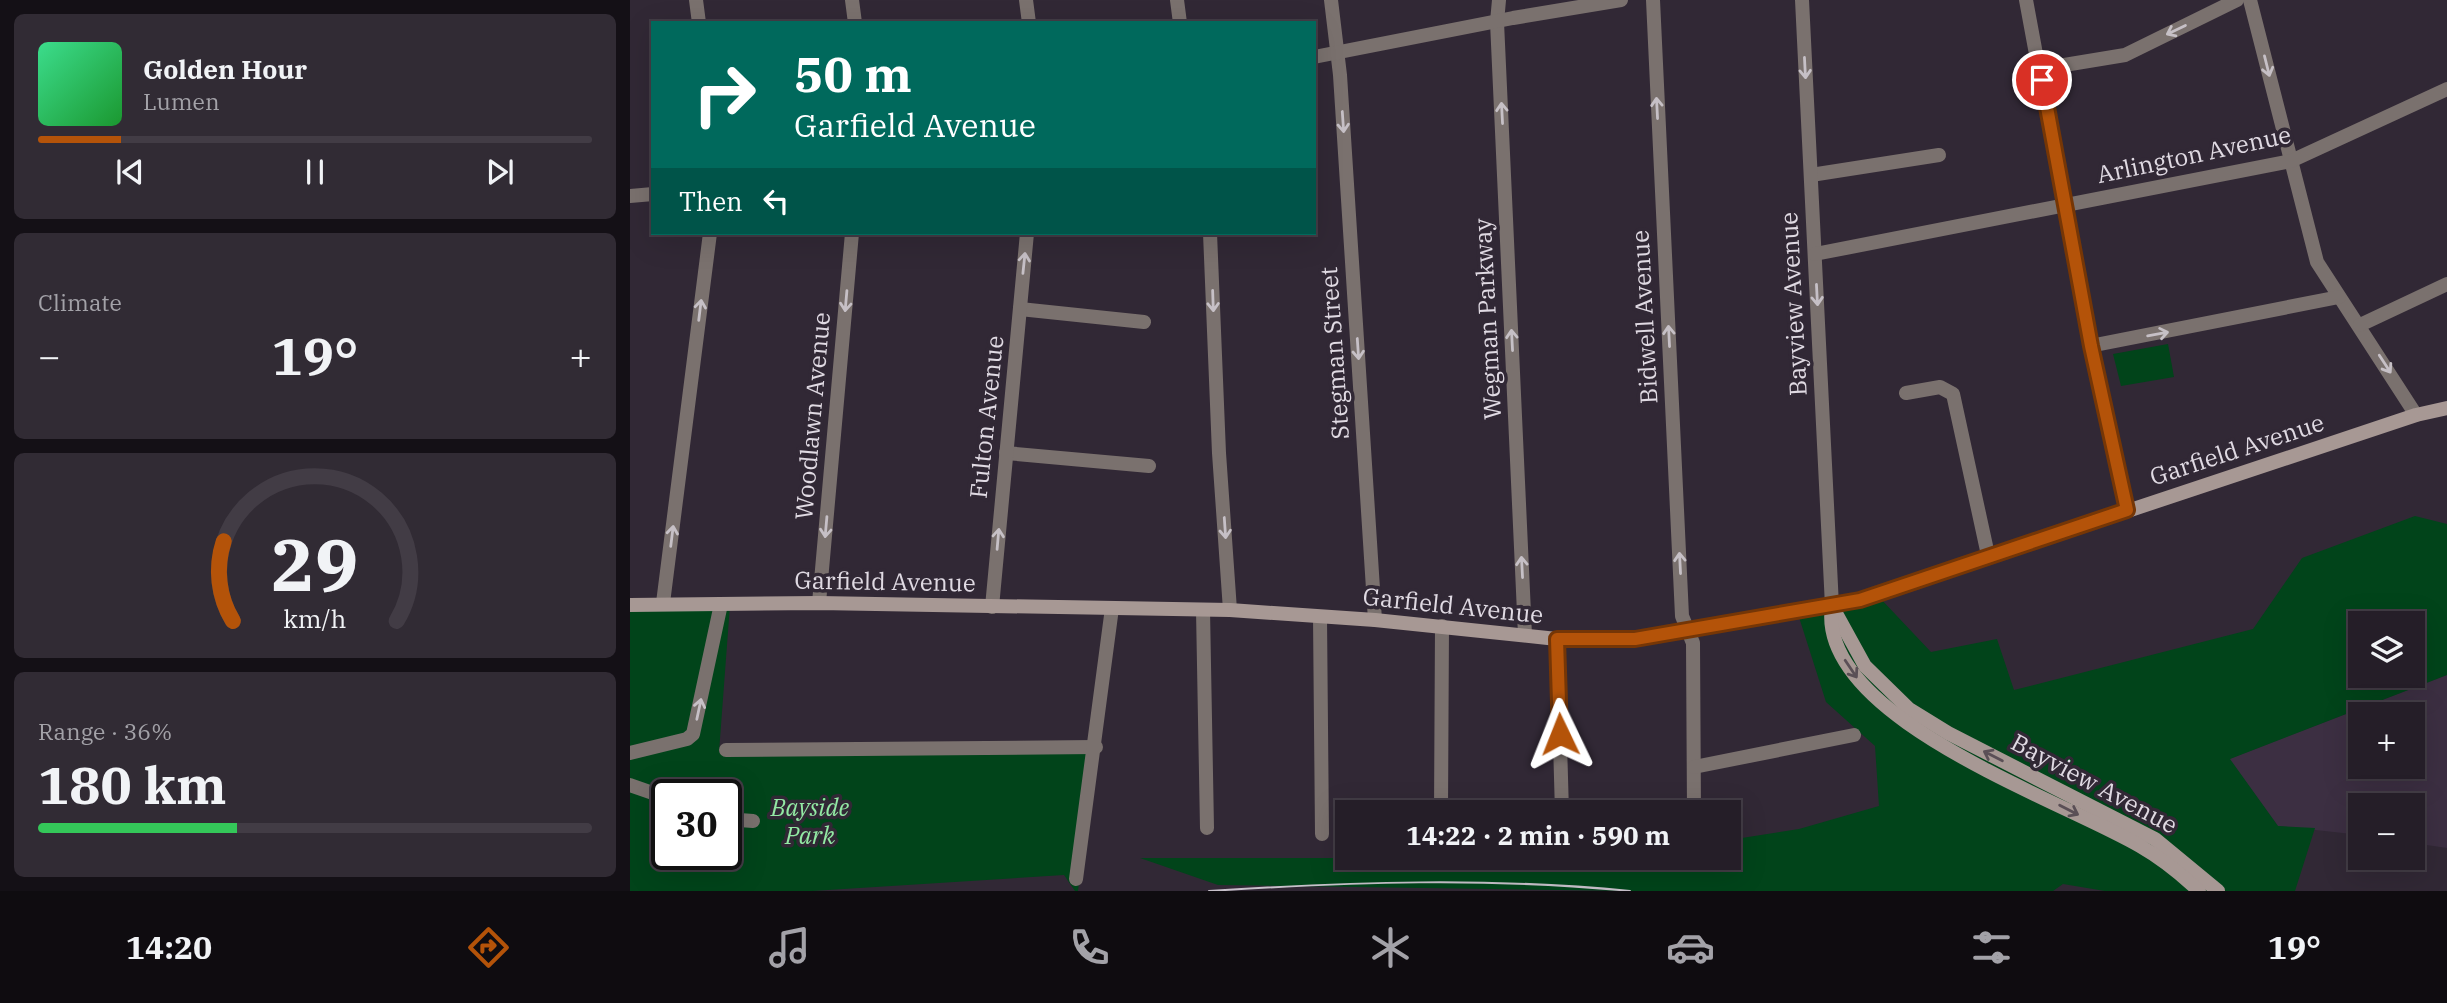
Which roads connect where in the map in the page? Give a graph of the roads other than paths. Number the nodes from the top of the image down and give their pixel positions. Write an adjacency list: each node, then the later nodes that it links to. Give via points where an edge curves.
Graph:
1 (696, 0): 13 (street)
2 (852, 0): 14 (street)
3 (1026, 0): 15 (street)
4 (1177, 0): 16 (street)
5 (1332, 0): 18 (street, Stegman Street)
6 (1499, 0): 17 (street, Wegman Parkway)
7 (1621, 0): 17 (street)
8 (1653, 0): 58 (street, Bidwell Avenue, one-way to 8, via 1682,616)
9 (1802, 0): 24 (street, Bayview Avenue, one-way to 24)
10 (2026, 0): 20 (street)
11 (2237, 0): 20 (street, one-way to 20, via 2125,55)
12 (2250, 0): 23 (street, one-way to 23)
13 (699, 21)
14 (855, 21)
15 (1029, 21)
16 (1180, 21)
17 (1497, 22): 18 (street); 59 (street, Wegman Parkway, one-way to 17)
18 (1339, 54): 19 (street); 56 (street, Stegman Street, one-way to 56)
19 (1316, 57)
20 (2040, 69): 27 (street)
21 (2447, 89): 23 (street, Arlington Avenue)
22 (1939, 155): 24 (street)
23 (2291, 161): 27 (street, Arlington Avenue); 34 (street, via 2317,262)
24 (1811, 175): 32 (street, Bayview Avenue)
25 (651, 194): 26 (street)
26 (630, 196)
27 (2064, 205): 32 (street, Arlington Avenue); 38 (street)
28 (710, 235): 46 (street, one-way to 28)
29 (852, 235): 47 (street, Woodlawn Avenue, one-way to 47)
30 (1027, 235): 35 (street, Fulton Avenue, one-way to 30)
31 (1210, 235): 54 (street, one-way to 54)
32 (1815, 254): 50 (street, Bayview Avenue, one-way to 50)
33 (2447, 284): 37 (street)
34 (2339, 297): 37 (street); 38 (street, one-way to 34)
35 (1020, 309): 36 (street); 42 (street, Fulton Avenue)
36 (1144, 322)
37 (2360, 325): 41 (street, one-way to 41)
38 (2091, 346): 44 (street)
39 (1906, 393): 45 (street, via 1940,387 1953,394)
40 (2447, 408): 41 (main road, Garfield Avenue)
41 (2416, 415): 44 (main road, Garfield Avenue)
42 (1006, 453): 43 (street); 51 (street, Fulton Avenue, one-way to 42)
43 (1149, 466)
44 (2127, 510): 45 (main road, Garfield Avenue)
45 (1988, 555): 50 (main road, Garfield Avenue)
46 (663, 603): 48 (main road, Garfield Avenue); 49 (main road, Garfield Avenue)
47 (819, 603): 48 (main road, Garfield Avenue); 51 (main road, Garfield Avenue)
48 (721, 604): 65 (street, one-way to 48, via 693,734)
49 (630, 605)
50 (1832, 606): 58 (main road, Garfield Avenue); 61 (main road, Bayview Avenue, via 1831,629 1846,663 1871,694)
51 (992, 607): 52 (main road, Garfield Avenue)
52 (1112, 608): 53 (main road, Garfield Avenue); 63 (street)
53 (1203, 610): 54 (main road, Garfield Avenue); 74 (street)
54 (1230, 610): 55 (main road, Garfield Avenue)
55 (1320, 617): 56 (main road, Garfield Avenue); 75 (street)
56 (1375, 620): 57 (main road, Garfield Avenue)
57 (1442, 626): 59 (main road, Garfield Avenue); 69 (street)
58 (1688, 630): 60 (main road, Garfield Avenue, via 1635,639); 66 (street, Bidwell Avenue, via 1693,643)
59 (1525, 635): 60 (main road, Garfield Avenue)
60 (1557, 639): 70 (street)
61 (1905, 714): 77 (main road, Bayview Avenue, one-way to 77, via 1942,745 2139,845); 78 (main road, Bayview Avenue, one-way to 61, via 2155,839)
62 (1854, 735): 66 (street)
63 (1096, 747): 64 (street); 76 (street)
64 (726, 750)
65 (630, 753)
66 (1694, 767): 71 (street, Bidwell Avenue)
67 (630, 785): 68 (street)
68 (651, 792)
69 (1441, 800)
70 (1562, 800)
71 (1694, 800)
72 (742, 820): 73 (street)
73 (753, 821)
74 (1207, 828)
75 (1322, 834)
76 (1076, 879)
77 (2199, 891)
78 (2218, 891)

